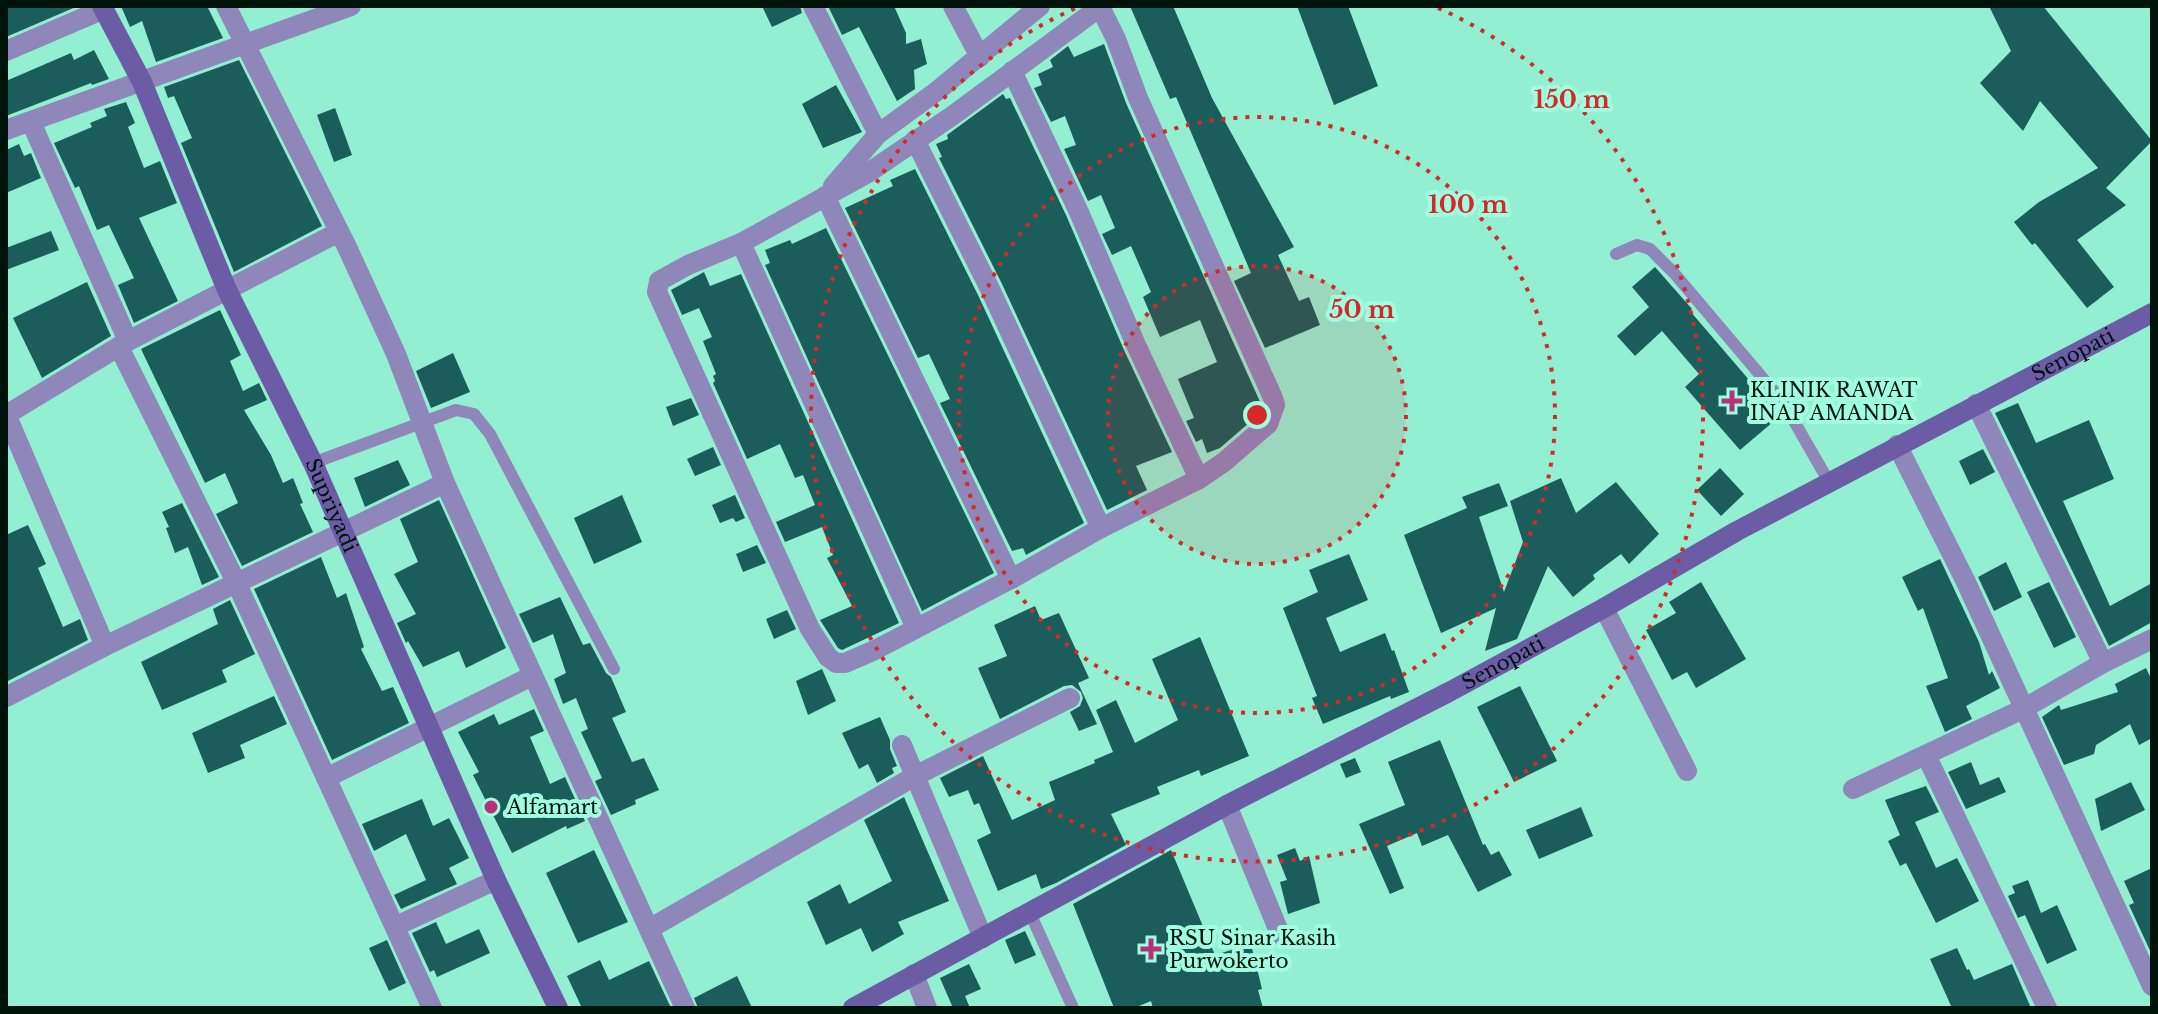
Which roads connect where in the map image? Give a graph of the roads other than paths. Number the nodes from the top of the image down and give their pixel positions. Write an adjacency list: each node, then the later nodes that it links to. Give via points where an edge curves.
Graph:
1 (226, 6): 9 (street)
2 (351, 6): 9 (street)
3 (813, 6): 18 (street)
4 (953, 6): 11 (street)
5 (1101, 7): 8 (street); 32 (street, via 1275,405 1268,424)
6 (103, 8): 10 (street); 13 (street, Supriyadi)
7 (1035, 9): 8 (street); 11 (street)
8 (1052, 43): 12 (street)
9 (244, 44): 13 (street); 21 (street)
10 (6, 51)
11 (980, 57): 14 (street)
12 (1012, 71): 15 (street); 32 (street)
13 (142, 82): 16 (street); 24 (street, Supriyadi)
14 (937, 91): 15 (street); 18 (street)
15 (952, 116): 19 (street)
16 (31, 122): 17 (street); 26 (street)
17 (6, 130)
18 (878, 134): 20 (street)
19 (915, 140): 20 (street); 35 (street)
20 (825, 196): 22 (street); 37 (street)
21 (339, 232): 24 (street); 29 (street, via 396,354)
22 (741, 243): 40 (street); 40 (street, via 659,281 657,292 745,489 828,657 845,663)
23 (1616, 254): 33 (lane, via 1637,245 1667,265 1783,402)
24 (227, 290): 26 (street); 31 (street, Supriyadi)
25 (2152, 313): 27 (street, Senopati)
26 (123, 344): 28 (street); 38 (street)
27 (1976, 404): 30 (street, Senopati); 43 (street)
28 (6, 414): 42 (street)
29 (421, 423): 31 (lane); 34 (street); 44 (lane, via 456,410 474,414 490,434)
30 (1897, 445): 33 (street, Senopati); 48 (street)
31 (313, 463): 36 (street, Supriyadi)
32 (1199, 479): 35 (street)
33 (1829, 482): 39 (street, Senopati)
34 (445, 483): 36 (street); 45 (street)
35 (1101, 528): 37 (street)
36 (342, 533): 38 (street); 49 (street, Supriyadi)
37 (1011, 579): 40 (street)
38 (237, 584): 42 (street); 54 (street)
39 (1604, 608): 52 (street); 56 (street, Senopati)
40 (916, 628)
41 (2152, 639): 43 (street)
42 (105, 646): 46 (street)
43 (2103, 663): 48 (street)
44 (614, 669)
45 (532, 676): 49 (street); 60 (street)
46 (6, 697)
47 (1070, 698): 53 (street)
48 (2023, 709): 51 (street); 64 (street)
49 (428, 729): 54 (street); 57 (street, Supriyadi)
50 (902, 745): 53 (street)
51 (1926, 755): 55 (street); 71 (street)
52 (1687, 771)
53 (915, 776): 60 (street); 62 (street)
54 (326, 778): 59 (street)
55 (1853, 789)
56 (1227, 805): 58 (street, Senopati); 61 (street)
57 (496, 880): 59 (street); 66 (street, Supriyadi)
58 (1030, 913): 62 (street, Senopati); 70 (lane)
59 (396, 926): 65 (street)
60 (649, 929): 67 (street)
61 (1280, 934)
62 (983, 938): 63 (street, Senopati)
63 (914, 974): 68 (street, Senopati); 69 (street)
64 (2152, 986)
65 (432, 1008)
66 (558, 1008)
67 (685, 1008)
68 (853, 1008)
69 (927, 1008)
70 (1073, 1008)
71 (2047, 1008)

